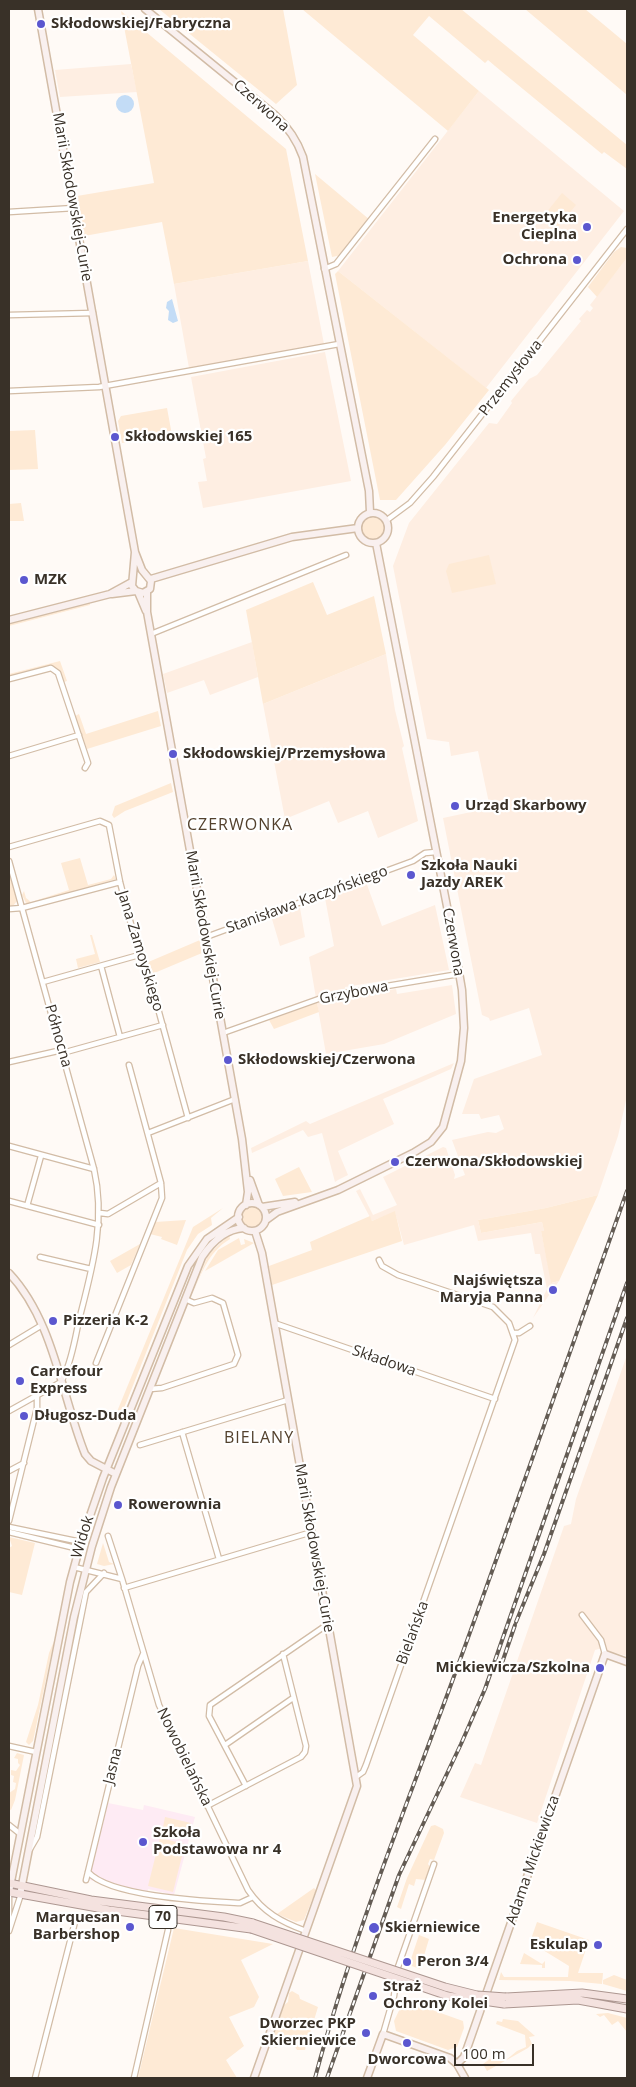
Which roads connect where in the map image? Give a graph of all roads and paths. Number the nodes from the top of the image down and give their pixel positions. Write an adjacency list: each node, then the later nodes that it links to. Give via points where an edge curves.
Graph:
1 (38, 9): 4 (street, Marii Skłodowskiej-Curie)
2 (145, 9): 7 (street, Czerwona, via 275,115 290,131 302,157)
3 (435, 139): 7 (street, via 336,264)
4 (74, 208): 5 (street); 8 (street, Marii Skłodowskiej-Curie)
5 (9, 212)
6 (627, 229): 14 (street, Przemysłowa, via 433,477 410,502)
7 (324, 269): 10 (street, Czerwona)
8 (93, 312): 9 (street); 11 (street, Marii Skłodowskiej-Curie)
9 (9, 315)
10 (339, 344): 11 (street); 13 (street, Czerwona, via 369,491)
11 (106, 386): 12 (street); 17 (street, Marii Skłodowskiej-Curie)
12 (9, 391)
13 (370, 512): 14 (street, via 378,513); 15 (street, via 360,519)
14 (387, 520): 16 (street, via 387,535)
15 (358, 528): 16 (street, via 364,540); 21 (street, via 292,537)
16 (376, 543): 33 (street, Czerwona)
17 (135, 552): 19 (street, Marii Skłodowskiej-Curie); 20 (street, Marii Skłodowskiej-Curie)
18 (346, 555): 27 (street)
19 (145, 574): 20 (street, via 139,573); 21 (street)
20 (133, 579): 22 (street); 24 (street)
21 (151, 579): 23 (street)
22 (137, 591): 23 (street); 24 (street); 25 (street, Marii Skłodowskiej-Curie)
23 (147, 591): 25 (street, Marii Skłodowskiej-Curie)
24 (110, 594): 26 (street)
25 (147, 612): 27 (street, Marii Skłodowskiej-Curie)
26 (9, 620)
27 (151, 634): 38 (street, Marii Skłodowskiej-Curie)
28 (9, 679): 29 (street, via 51,668 55,670)
29 (79, 735): 30 (street); 31 (street, via 88,763)
30 (9, 756)
31 (85, 768)
32 (9, 847): 35 (street, Jana Zamoyskiego, via 100,820 109,825)
33 (436, 852): 38 (street, Stanisława Kaczyńskiego, via 425,853); 41 (street, Czerwona)
34 (9, 861): 36 (street, Północna)
35 (120, 882): 36 (street); 39 (street, Jana Zamoyskiego)
36 (22, 908): 37 (street); 42 (street, Północna)
37 (9, 909)
38 (206, 937): 44 (street, Marii Skłodowskiej-Curie)
39 (139, 955): 40 (street); 43 (street, Jana Zamoyskiego)
40 (101, 966): 42 (street); 45 (street)
41 (459, 974): 44 (street, Grzybowa, via 327,996); 57 (street, Czerwona, via 464,1019 462,1054 454,1096 443,1127 431,1142 413,1153 338,1190)
42 (42, 982): 46 (street, Północna)
43 (163, 1025): 45 (street); 50 (street, Jana Zamoyskiego)
44 (223, 1033): 49 (street, Marii Skłodowskiej-Curie)
45 (120, 1037): 46 (street, via 66,1052)
46 (62, 1050): 47 (street); 54 (street, Północna)
47 (9, 1062)
48 (129, 1066): 51 (street)
49 (235, 1099): 50 (street); 55 (street, Marii Skłodowskiej-Curie)
50 (188, 1118): 51 (street)
51 (148, 1133): 56 (street)
52 (9, 1146): 53 (street)
53 (40, 1156): 54 (street); 60 (street)
54 (94, 1169): 62 (street, Północna, via 100,1194)
55 (246, 1169): 59 (street, Marii Skłodowskiej-Curie); 61 (street, Marii Skłodowskiej-Curie)
56 (161, 1183): 62 (street, via 108,1214); 78 (street, via 162,1198)
57 (306, 1201): 61 (street, Czerwona); 64 (street, Czerwona, via 277,1212)
58 (9, 1202): 60 (street)
59 (246, 1205): 61 (street); 63 (street)
60 (27, 1206): 65 (street)
61 (260, 1206): 64 (street)
62 (100, 1213): 65 (street, Północna)
63 (238, 1217): 66 (street); 88 (street, Widok, via 207,1239 188,1266)
64 (266, 1220): 67 (street)
65 (99, 1225): 70 (street, Północna)
66 (244, 1228): 67 (street); 72 (street, Widok, via 226,1232 206,1250)
67 (255, 1231): 73 (street, Marii Skłodowskiej-Curie, via 262,1253)
68 (40, 1257): 70 (street)
69 (379, 1260): 76 (street, via 382,1266 398,1275 493,1307 501,1312)
70 (92, 1269): 79 (street, Północna, via 67,1370)
71 (9, 1273): 74 (street, via 26,1295)
72 (185, 1299): 80 (street, Widok); 80 (street, via 194,1303 212,1298 223,1303 238,1360 162,1388)
73 (273, 1323): 82 (street, Składowa); 83 (street, Marii Skłodowskiej-Curie)
74 (42, 1325): 77 (street); 79 (street)
75 (530, 1326): 76 (street)
76 (514, 1333): 82 (street, Bielańska, via 515,1340)
77 (9, 1345)
78 (96, 1363)
79 (61, 1382): 81 (street); 88 (street, via 85,1454)
80 (150, 1389): 90 (street, Widok)
81 (37, 1395): 84 (street); 87 (street)
82 (495, 1399): 114 (street, Bielańska, via 366,1765)
83 (288, 1400): 85 (street); 94 (street, Marii Skłodowskiej-Curie)
84 (10, 1408)
85 (182, 1432): 86 (street); 98 (street)
86 (140, 1445)
87 (24, 1463): 89 (street); 91 (street)
88 (107, 1470): 90 (street); 96 (street, Widok)
89 (9, 1471)
90 (116, 1474): 100 (street, Widok)
91 (9, 1521)
92 (9, 1527): 96 (street)
93 (9, 1532): 97 (street)
94 (312, 1532): 98 (street); 105 (street, Marii Skłodowskiej-Curie)
95 (108, 1536): 102 (street, Nowobielańska)
96 (81, 1542): 97 (street, Widok)
97 (79, 1549): 99 (street, Widok)
98 (219, 1560): 103 (street)
99 (74, 1567): 100 (street); 113 (street, Widok)
100 (86, 1570): 101 (street); 119 (street, Widok)
101 (104, 1574): 102 (street); 119 (street, Widok, via 86,1592 37,1837)
102 (122, 1579): 103 (street, Nowobielańska)
103 (124, 1588): 106 (street, Nowobielańska)
104 (582, 1615): 108 (street, via 601,1640)
105 (328, 1624): 107 (street); 114 (street, Marii Skłodowskiej-Curie)
106 (144, 1654): 116 (street, Nowobielańska, via 159,1705); 121 (street, Jasna, via 138,1666)
107 (282, 1654): 110 (street); 111 (street, via 210,1704 209,1716)
108 (605, 1654): 109 (street); 136 (street, Adama Mickiewicza, via 464,2057)
109 (627, 1662)
110 (293, 1698): 111 (street); 115 (street, via 305,1752)
111 (225, 1745): 115 (street)
112 (9, 1746): 113 (street)
113 (36, 1752): 118 (street, Widok)
114 (356, 1777): 131 (street, Bielańska, via 356,1793)
115 (246, 1786): 116 (street)
116 (208, 1806): 127 (street, Nowobielańska)
117 (9, 1825): 118 (street)
118 (20, 1833): 123 (street, Widok)
119 (27, 1852): 124 (street, Widok)
120 (434, 1864): 135 (street, via 398,1967)
121 (88, 1872): 122 (street, Jasna); 127 (street, via 105,1884 136,1892 240,1903)
122 (86, 1880)
123 (9, 1883): 124 (main road, 70); 125 (street, Widok)
124 (22, 1886): 126 (street, Widok); 129 (main road, 70, via 91,1900 224,1917)
125 (9, 1892): 126 (main road, 70); 126 (street, Widok, via 9,1931)
126 (21, 1894): 129 (main road, 70, via 109,1910)
127 (253, 1897): 131 (street, Nowobielańska, via 274,1917)
128 (76, 1918): 137 (street)
129 (252, 1926): 132 (main road, 70, bridge, via 448,1996 505,2001)
130 (168, 1930): 138 (street)
131 (306, 1930): 139 (street, Bielańska)
132 (565, 1997): 133 (main road, 70, via 594,1994); 134 (main road, 70)
133 (627, 2000)
134 (627, 2009)
135 (383, 2034): 136 (street, via 450,2058); 140 (street)
136 (457, 2064): 141 (street)
137 (36, 2078)
138 (134, 2078)
139 (254, 2078)
140 (367, 2078)
141 (465, 2078)

